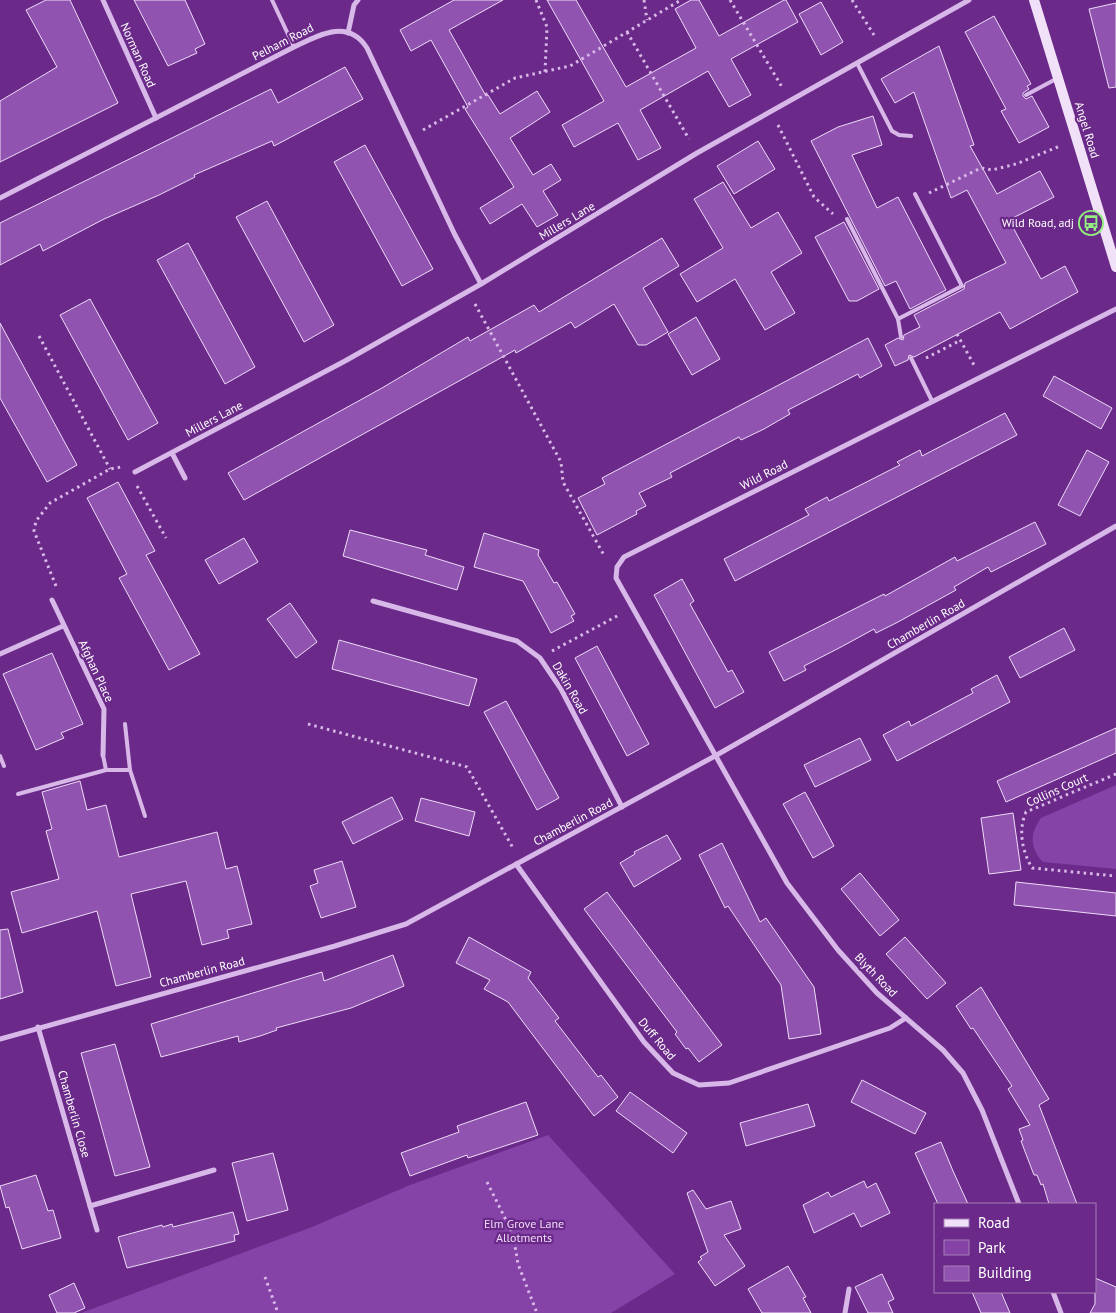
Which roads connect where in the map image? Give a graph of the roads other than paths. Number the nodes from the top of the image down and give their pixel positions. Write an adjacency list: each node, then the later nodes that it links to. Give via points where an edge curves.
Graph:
1 (103, 0): 11 (street, Norman Road)
2 (272, 0): 7 (lane)
3 (358, 0): 6 (street)
4 (969, 0): 8 (street, Millers Lane)
5 (1034, 0): 9 (street, Angel Road)
6 (348, 33): 7 (street, Pelham Road, via 324,32); 17 (street, via 361,39 367,48 454,233)
7 (294, 47): 11 (street, Pelham Road)
8 (856, 62): 12 (lane, via 892,130 899,135); 17 (street, Millers Lane, via 697,153)
9 (1058, 78): 10 (lane); 16 (street, Angel Road)
10 (1026, 95)
11 (156, 118): 14 (street, Pelham Road)
12 (911, 136)
13 (915, 194): 19 (lane, via 962,286)
14 (0, 198)
15 (847, 219): 19 (lane)
16 (1116, 267)
17 (482, 284): 23 (street, Millers Lane)
18 (1116, 309): 22 (street, Wild Road)
19 (898, 319): 20 (lane)
20 (900, 337)
21 (911, 358): 22 (lane)
22 (932, 401): 34 (street, Wild Road, via 624,557 617,566 616,578)
23 (172, 453): 24 (street, Millers Lane); 25 (street)
24 (136, 472)
25 (184, 478)
26 (1116, 526): 34 (street, Chamberlin Road)
27 (52, 600): 29 (street, Afghan Place)
28 (373, 601): 39 (street, Dakin Road, via 517,640 540,658 561,689)
29 (63, 626): 30 (street); 32 (street, Afghan Place, via 104,709)
30 (0, 654)
31 (124, 724): 37 (lane)
32 (103, 755): 36 (lane)
33 (0, 756): 35 (lane)
34 (715, 756): 39 (street, Chamberlin Road); 42 (street, Blyth Road, via 787,883 844,957 877,994)
35 (4, 766)
36 (106, 770): 37 (lane); 38 (lane)
37 (130, 770): 40 (lane)
38 (18, 794)
39 (622, 807): 41 (street, Chamberlin Road)
40 (145, 816)
41 (518, 863): 42 (street, Duff Road, via 644,1042 673,1073 699,1085 729,1084 890,1028); 43 (street, Chamberlin Road, via 392,930)
42 (906, 1018): 46 (street, Blyth Road, via 943,1050 963,1073 982,1110)
43 (38, 1027): 44 (street, Chamberlin Road); 47 (street, Chamberlin Close)
44 (0, 1039)
45 (214, 1170): 47 (street)
46 (1019, 1203)
47 (90, 1206): 48 (street, Chamberlin Close)
48 (97, 1230)
49 (849, 1289): 51 (street)
50 (1053, 1293): 52 (street)
51 (845, 1313)
52 (1061, 1313)

